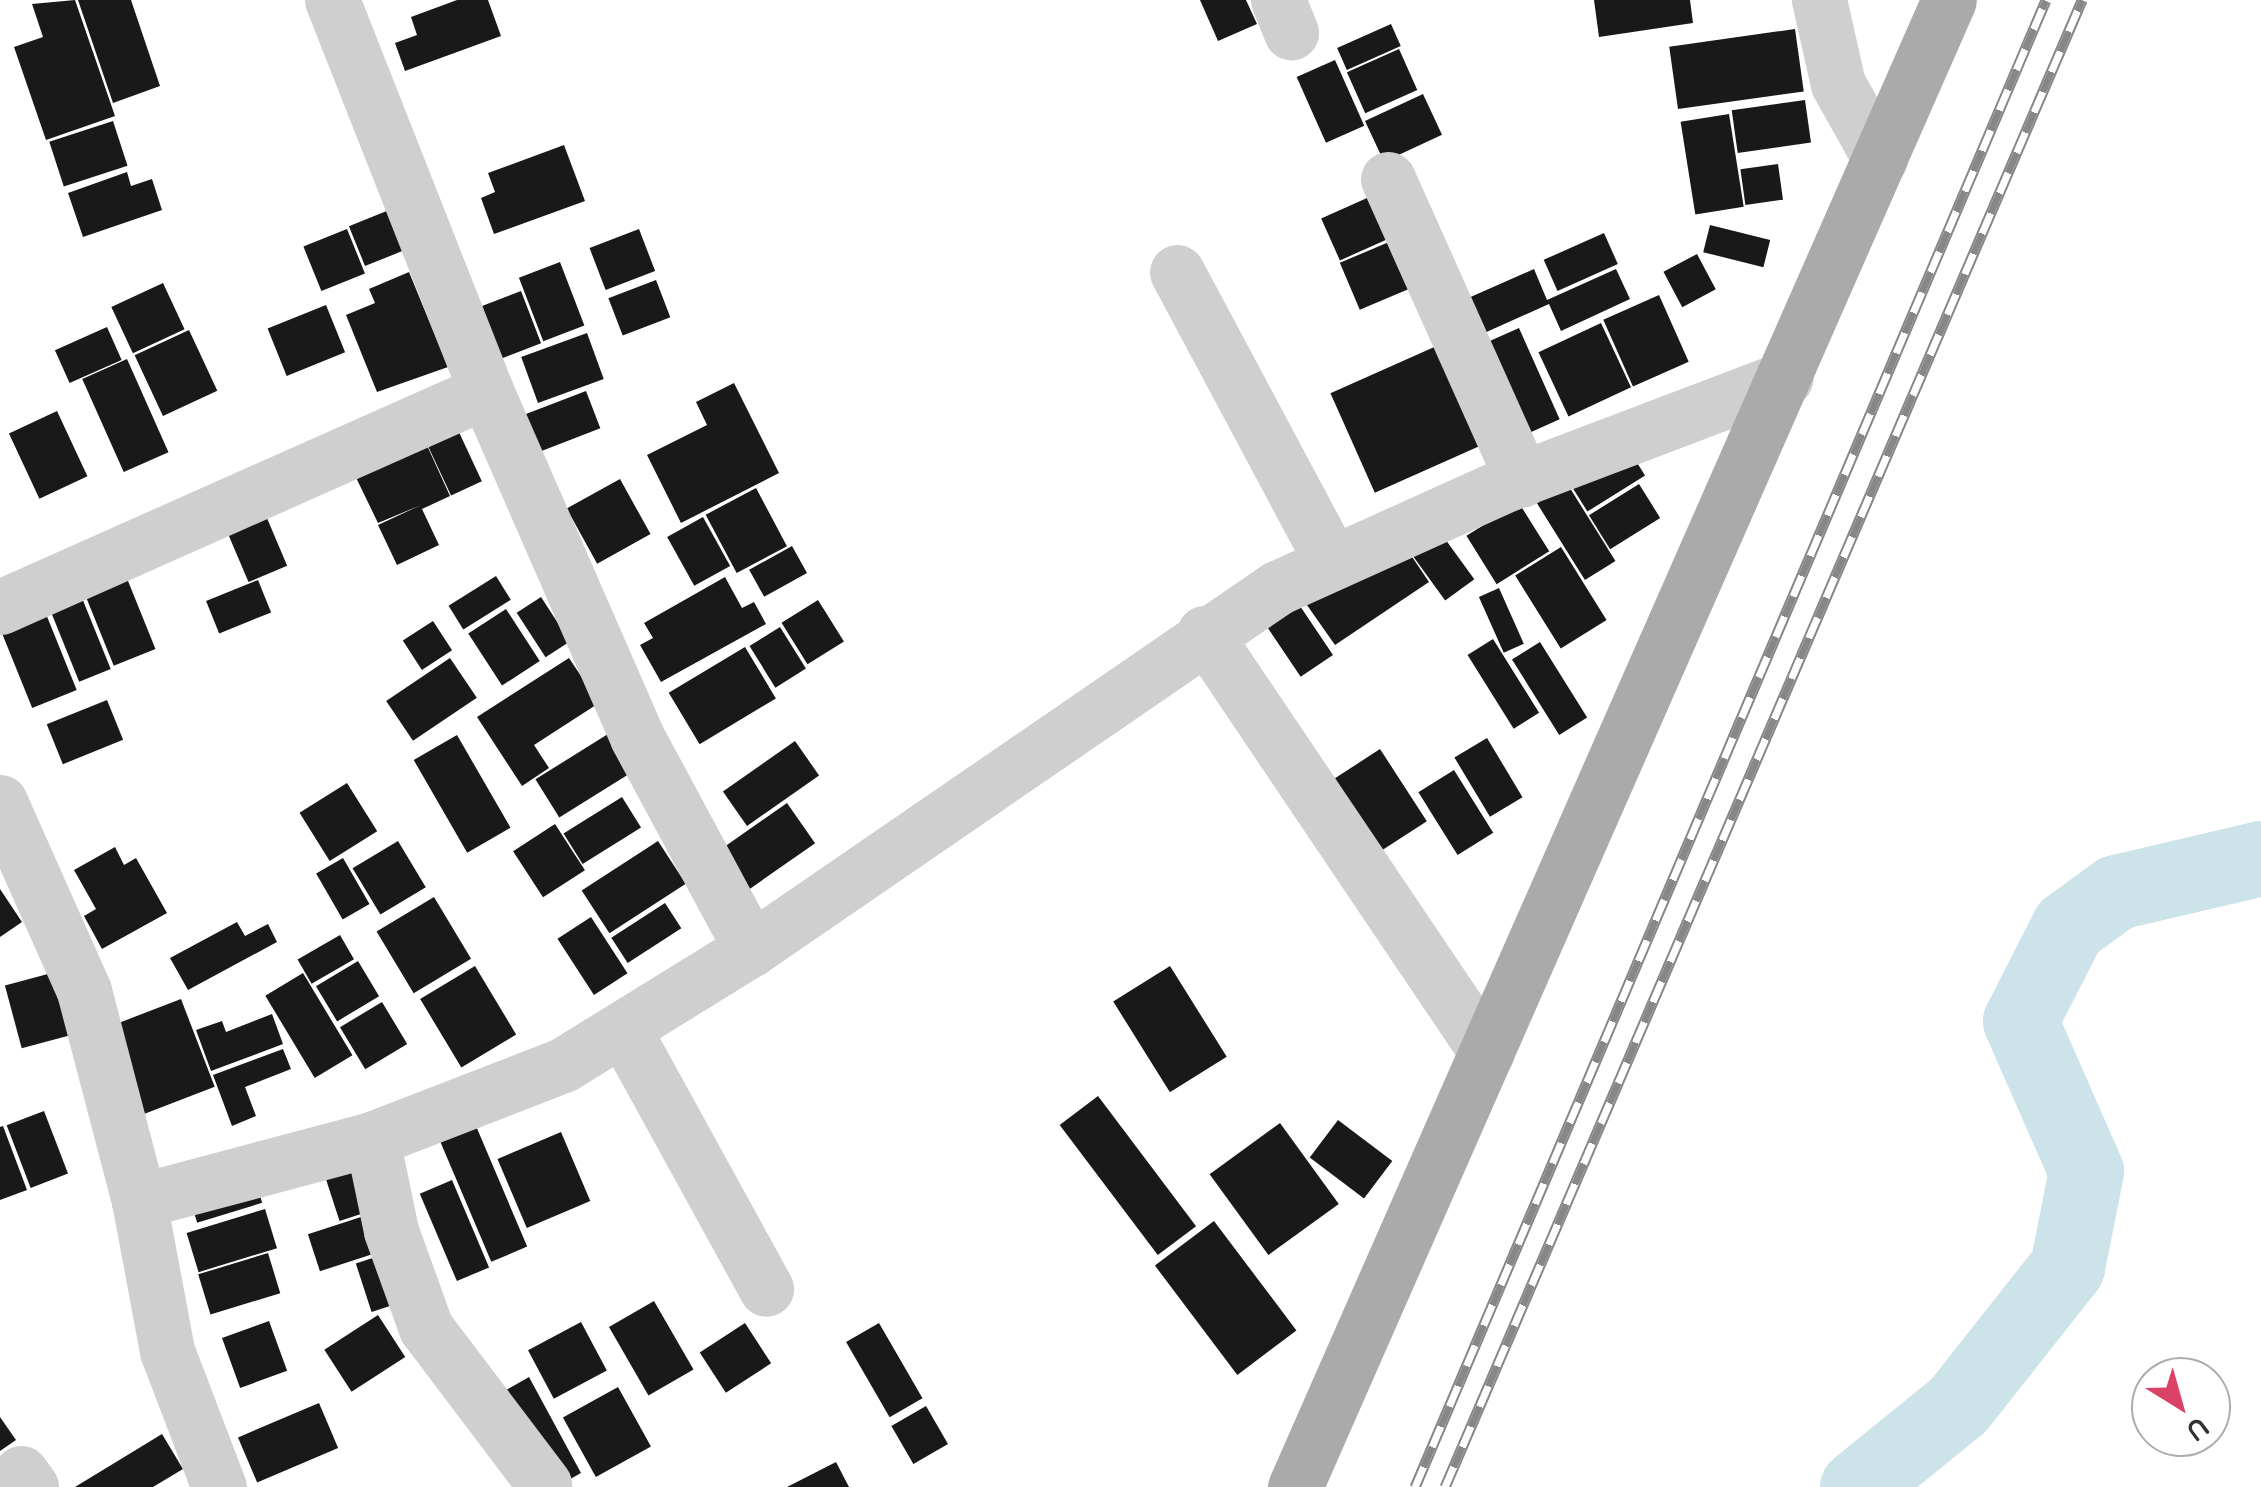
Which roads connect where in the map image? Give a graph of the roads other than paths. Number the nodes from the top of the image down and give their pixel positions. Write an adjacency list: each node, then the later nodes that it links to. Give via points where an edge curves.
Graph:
1 (332, 0): 8 (street)
2 (1819, 0): 4 (street, via 1838,84)
3 (1949, 0): 4 (main road)
4 (1880, 159): 7 (main road)
5 (1388, 179): 9 (street)
6 (1177, 272): 10 (street)
7 (1786, 378): 9 (street); 16 (main road)
8 (486, 391): 11 (street); 14 (street, via 638,737)
9 (1522, 478): 10 (street)
10 (1331, 560): 12 (street)
11 (0, 607)
12 (1204, 633): 14 (street); 16 (street)
13 (0, 802): 18 (street, via 84,991)
14 (751, 950): 15 (street)
15 (625, 1032): 17 (street); 19 (street)
16 (1487, 1053): 22 (main road)
17 (372, 1139): 18 (street); 20 (street, via 392,1231 426,1328)
18 (138, 1201): 21 (street, via 167,1351)
19 (766, 1289)
20 (544, 1484)
21 (219, 1487)
22 (1295, 1487)

